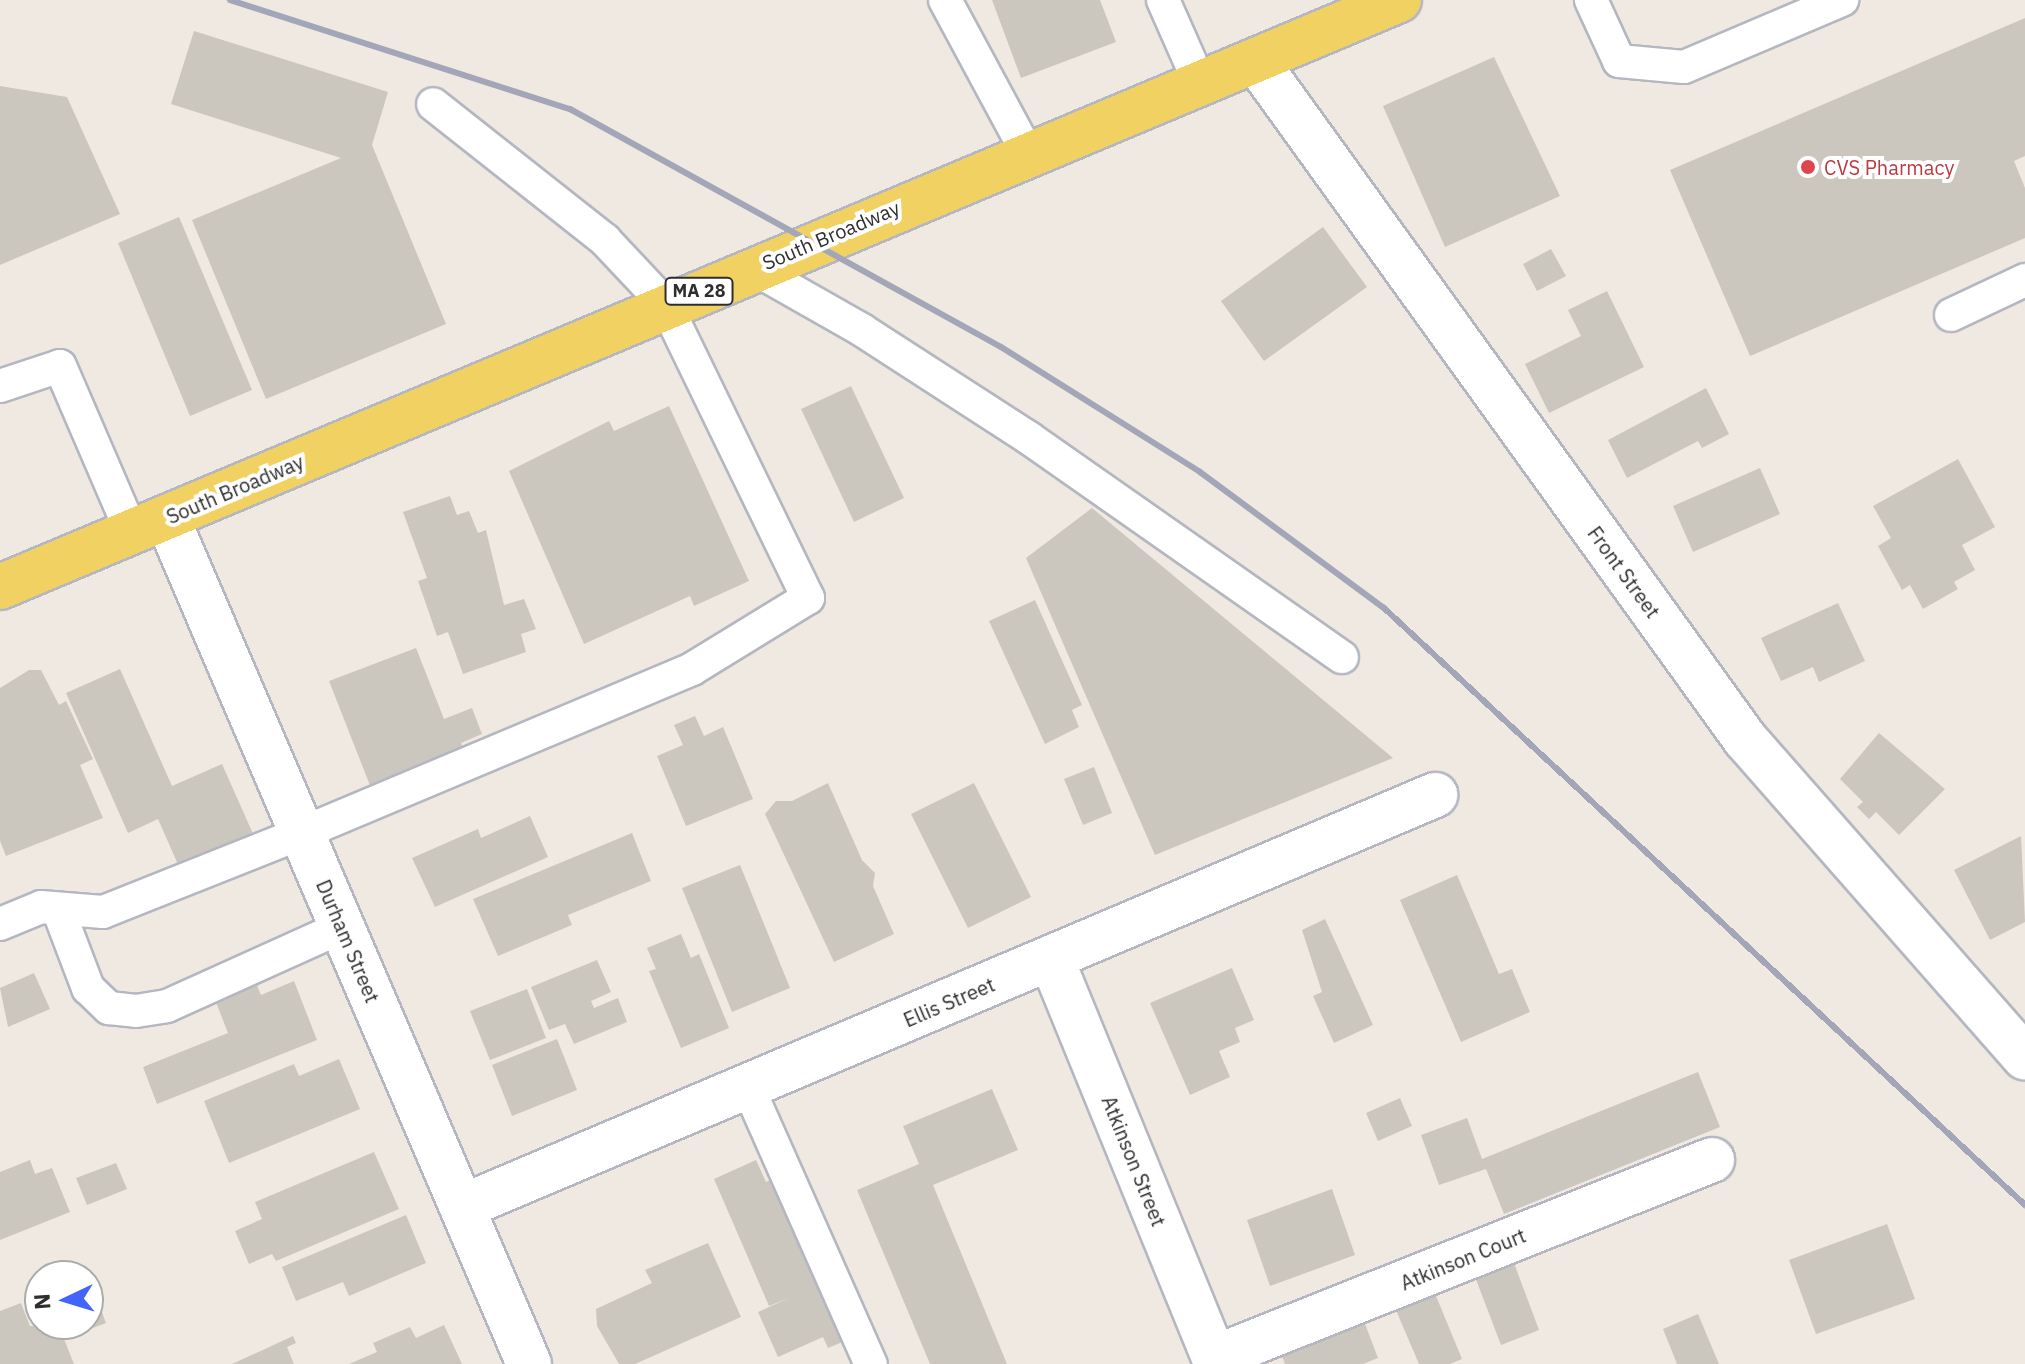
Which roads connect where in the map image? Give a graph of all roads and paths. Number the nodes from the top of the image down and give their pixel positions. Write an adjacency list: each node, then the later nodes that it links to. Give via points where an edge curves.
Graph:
1 (945, 0): 9 (lane)
2 (1163, 0): 7 (lane)
3 (1399, 0): 6 (main road, South Broadway / MA 28)
4 (1591, 0): 5 (lane, via 1619,61 1684,67)
5 (1842, 0)
6 (1256, 61): 7 (main road, South Broadway / MA 28); 24 (street, Front Street, via 1745,739)
7 (1200, 84): 9 (main road, South Broadway / MA 28)
8 (433, 104): 12 (lane, via 605,240)
9 (1028, 154): 10 (main road, South Broadway / MA 28)
10 (753, 268): 12 (main road, South Broadway / MA 28); 17 (lane, via 862,330 1029,438)
11 (2025, 280): 13 (lane)
12 (665, 304): 15 (main road, South Broadway / MA 28); 19 (lane, via 808,598 692,669)
13 (1951, 315)
14 (0, 386): 15 (lane, via 60,366)
15 (149, 525): 16 (main road, South Broadway / MA 28); 19 (street, Durham Street)
16 (0, 587)
17 (1342, 657)
18 (1435, 795): 23 (street, Ellis Street)
19 (302, 833): 20 (lane, via 103,912); 22 (street, Durham Street)
20 (58, 909): 21 (lane, via 41,907); 22 (lane, via 88,988 109,1008 136,1011 167,1006)
21 (0, 924)
22 (342, 927): 27 (street, Durham Street)
23 (1051, 958): 25 (street, Ellis Street); 28 (street, Atkinson Street)
24 (2025, 1058)
25 (748, 1087): 27 (street, Ellis Street); 30 (lane)
26 (1712, 1160): 28 (street, Atkinson Court)
27 (462, 1207): 29 (street, Durham Street)
28 (1216, 1361)
29 (529, 1364)
30 (871, 1364)

